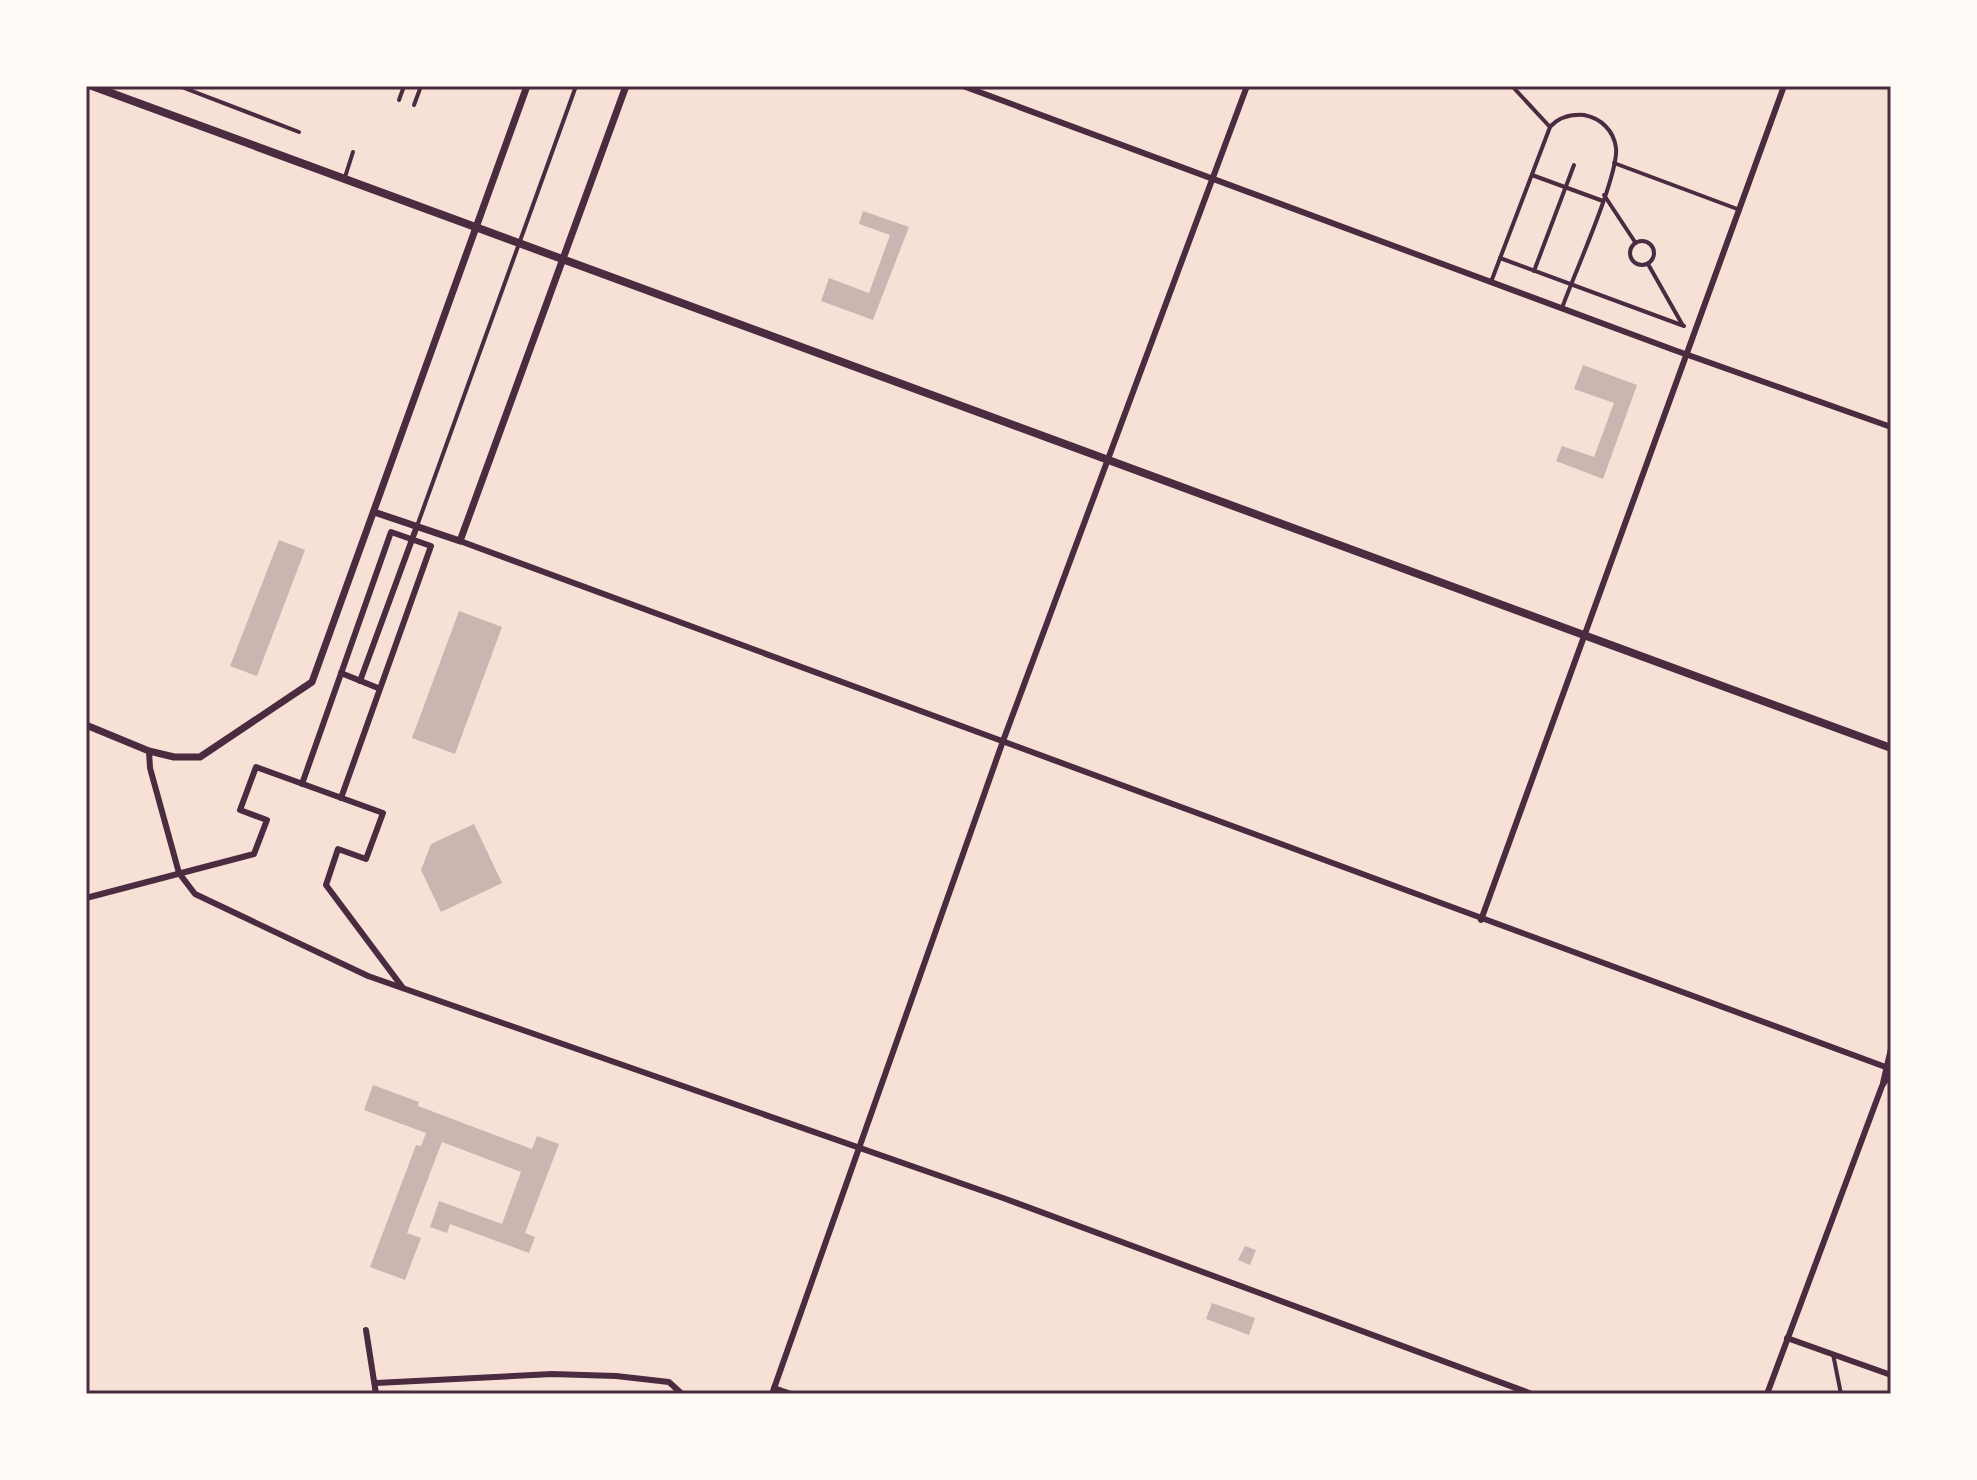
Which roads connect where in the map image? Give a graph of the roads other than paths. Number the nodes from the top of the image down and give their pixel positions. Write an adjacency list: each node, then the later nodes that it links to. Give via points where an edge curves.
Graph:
1 (92, 86): 21 (main road)
2 (179, 86): 15 (street)
3 (404, 86): 12 (street)
4 (421, 86): 13 (street)
5 (527, 86): 26 (street)
6 (576, 86): 28 (street)
7 (626, 86): 30 (street)
8 (963, 86): 20 (street)
9 (1247, 86): 20 (street)
10 (1512, 86): 14 (street)
11 (1784, 86): 25 (street)
12 (399, 100)
13 (414, 105)
14 (1550, 127): 17 (street, via 1565,116 1597,119 1611,133 1617,151); 19 (street)
15 (299, 132)
16 (353, 152): 21 (street)
17 (1614, 163): 23 (street); 25 (street)
18 (1574, 165): 22 (street)
19 (1532, 175): 22 (street); 29 (street)
20 (1215, 178): 33 (street); 38 (street)
21 (344, 179): 26 (main road)
22 (1566, 188): 24 (street); 32 (street)
23 (1604, 195): 24 (street); 27 (street)
24 (1603, 201): 34 (street)
25 (1740, 210): 36 (street)
26 (476, 228): 28 (main road); 39 (street)
27 (1635, 242): 31 (street, via 1630,257); 31 (street, via 1653,247)
28 (518, 244): 30 (main road); 40 (street)
29 (1500, 258): 32 (street); 33 (street)
30 (563, 260): 38 (main road); 42 (street)
31 (1648, 264): 34 (street, via 1684,326)
32 (1534, 271): 34 (street)
33 (1491, 282): 35 (street)
34 (1571, 284): 35 (street)
35 (1562, 308): 36 (street)
36 (1688, 355): 37 (street); 43 (street)
37 (1891, 427)
38 (1108, 462): 43 (main road); 48 (street)
39 (374, 512): 40 (street); 50 (street, via 312,682 210,753 188,758)
40 (417, 526): 41 (street); 42 (street)
41 (412, 539): 44 (street, via 391,532); 45 (street); 46 (street, via 431,546)
42 (460, 541): 48 (street)
43 (1583, 636): 49 (main road); 55 (street)
44 (341, 673): 45 (street); 51 (street)
45 (360, 681): 46 (street)
46 (378, 688): 52 (street)
47 (86, 725): 50 (street)
48 (1003, 741): 55 (street); 59 (street)
49 (1891, 748)
50 (149, 751): 53 (street)
51 (302, 784): 52 (street); 53 (street, via 256,767 240,810 267,820 254,854)
52 (341, 798): 56 (street, via 383,813 366,859 338,849 326,885)
53 (179, 873): 54 (street); 56 (street, via 195,894)
54 (86, 898)
55 (1481, 920): 58 (street)
56 (403, 988): 59 (street)
57 (1891, 1049): 58 (street)
58 (1889, 1068): 61 (street)
59 (857, 1146): 65 (street); 69 (street)
60 (366, 1330): 64 (street)
61 (1787, 1338): 62 (street); 70 (street)
62 (1833, 1354): 63 (street); 71 (street)
63 (1891, 1375)
64 (376, 1383): 66 (street); 67 (street, via 552,1374 669,1382)
65 (773, 1391): 68 (street)
66 (376, 1394)
67 (682, 1394)
68 (791, 1394)
69 (1532, 1394)
70 (1767, 1394)
71 (1841, 1394)

